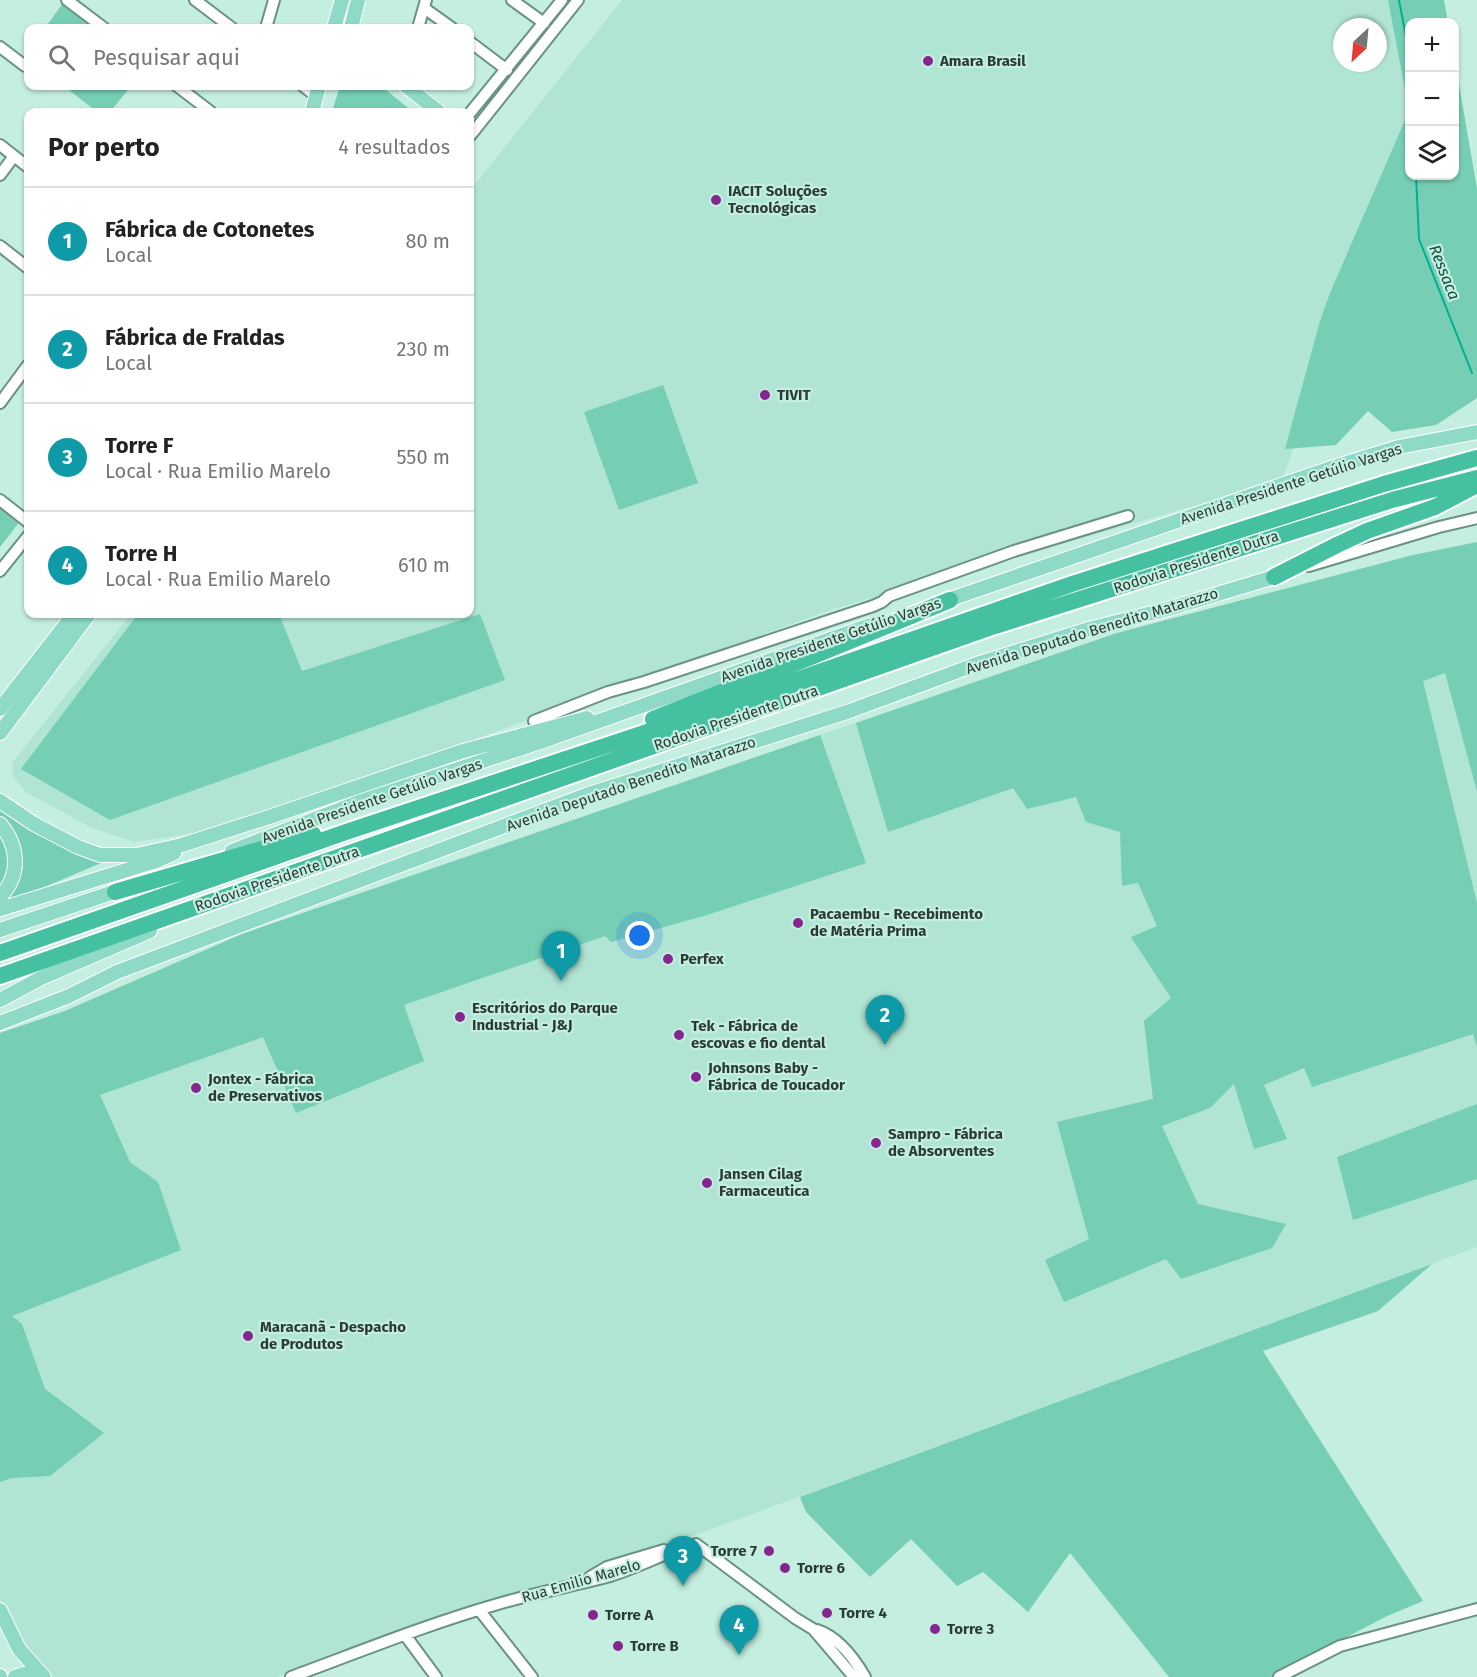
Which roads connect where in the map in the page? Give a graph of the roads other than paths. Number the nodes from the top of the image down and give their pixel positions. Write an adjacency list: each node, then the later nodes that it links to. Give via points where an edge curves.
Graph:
1 (67, 0): 10 (street)
2 (274, 0): 12 (street)
3 (342, 0): 13 (main road)
4 (358, 0): 14 (main road)
5 (512, 0): 17 (street)
6 (562, 0): 17 (street)
7 (578, 0): 29 (street)
8 (201, 2): 11 (street)
9 (425, 4): 15 (street); 16 (street)
10 (99, 24)
11 (227, 24)
12 (267, 24)
13 (335, 24)
14 (352, 24)
15 (419, 24)
16 (448, 24)
17 (544, 24): 21 (street)
18 (474, 45): 21 (street)
19 (0, 47): 20 (street)
20 (24, 65)
21 (507, 70): 28 (street)
22 (187, 90): 25 (street)
23 (319, 90): 26 (main road)
24 (411, 90): 27 (main road)
25 (207, 108)
26 (313, 108)
27 (435, 108)
28 (474, 108)
29 (474, 131)
30 (0, 145): 31 (street)
31 (14, 156): 32 (street); 33 (street)
32 (24, 164)
33 (0, 175)
34 (0, 246): 35 (street)
35 (24, 265)
36 (24, 370): 37 (street)
37 (0, 403)
38 (1477, 432): 49 (main road, Avenida Presidente Getúlio Vargas, via 1399,447)
39 (1477, 458): 56 (highway, Rodovia Presidente Dutra, via 1394,480 1072,584)
40 (1477, 478): 61 (highway, Rodovia Presidente Dutra, via 1392,500 989,628)
41 (1477, 485): 48 (highway, via 1435,507 1367,531)
42 (0, 500): 45 (street)
43 (1128, 516): 54 (street, via 1014,551 889,596 873,606 608,692)
44 (1477, 518): 48 (street)
45 (24, 519)
46 (24, 541): 47 (street)
47 (0, 571)
48 (1274, 577): 71 (main road, Avenida Deputado Benedito Matarazzo, via 977,664 847,712 586,795 117,972)
49 (950, 600): 53 (main road, Avenida Presidente Getúlio Vargas); 56 (highway, via 651,719)
50 (71, 618): 52 (main road)
51 (85, 618): 55 (main road)
52 (0, 709)
53 (618, 715): 60 (main road, via 594,716 463,751); 62 (main road, Avenida Presidente Getúlio Vargas, via 359,802)
54 (534, 721)
55 (0, 733)
56 (559, 760): 58 (highway, Rodovia Presidente Dutra)
57 (0, 801): 60 (main road, via 34,824 100,855 137,855)
58 (381, 820): 62 (highway, via 305,836); 66 (highway, Rodovia Presidente Dutra)
59 (0, 824): 63 (main road, via 13,847 16,868)
60 (233, 827): 64 (main road, via 156,861)
61 (326, 862): 69 (highway, Rodovia Presidente Dutra); 70 (main road, via 260,892 146,933)
62 (115, 892): 65 (main road)
63 (0, 897)
64 (0, 909)
65 (0, 930)
66 (44, 938): 67 (highway); 68 (highway, Rodovia Presidente Dutra)
67 (0, 944)
68 (0, 953)
69 (0, 976)
70 (0, 1000)
71 (0, 1023)
72 (1477, 1609): 83 (street, via 1340,1646)
73 (0, 1610): 79 (main road, via 19,1649)
74 (480, 1611): 75 (street, Rua Emilio Marelo); 76 (street, Rua Emilio Marelo, via 696,1544 836,1647); 82 (street)
75 (405, 1635): 80 (street, Rua Emilio Marelo); 81 (street)
76 (857, 1674)
77 (15, 1677): 78 (main road)
78 (38, 1677)
79 (44, 1677)
80 (291, 1677)
81 (436, 1677)
82 (532, 1677)
83 (1279, 1677)

